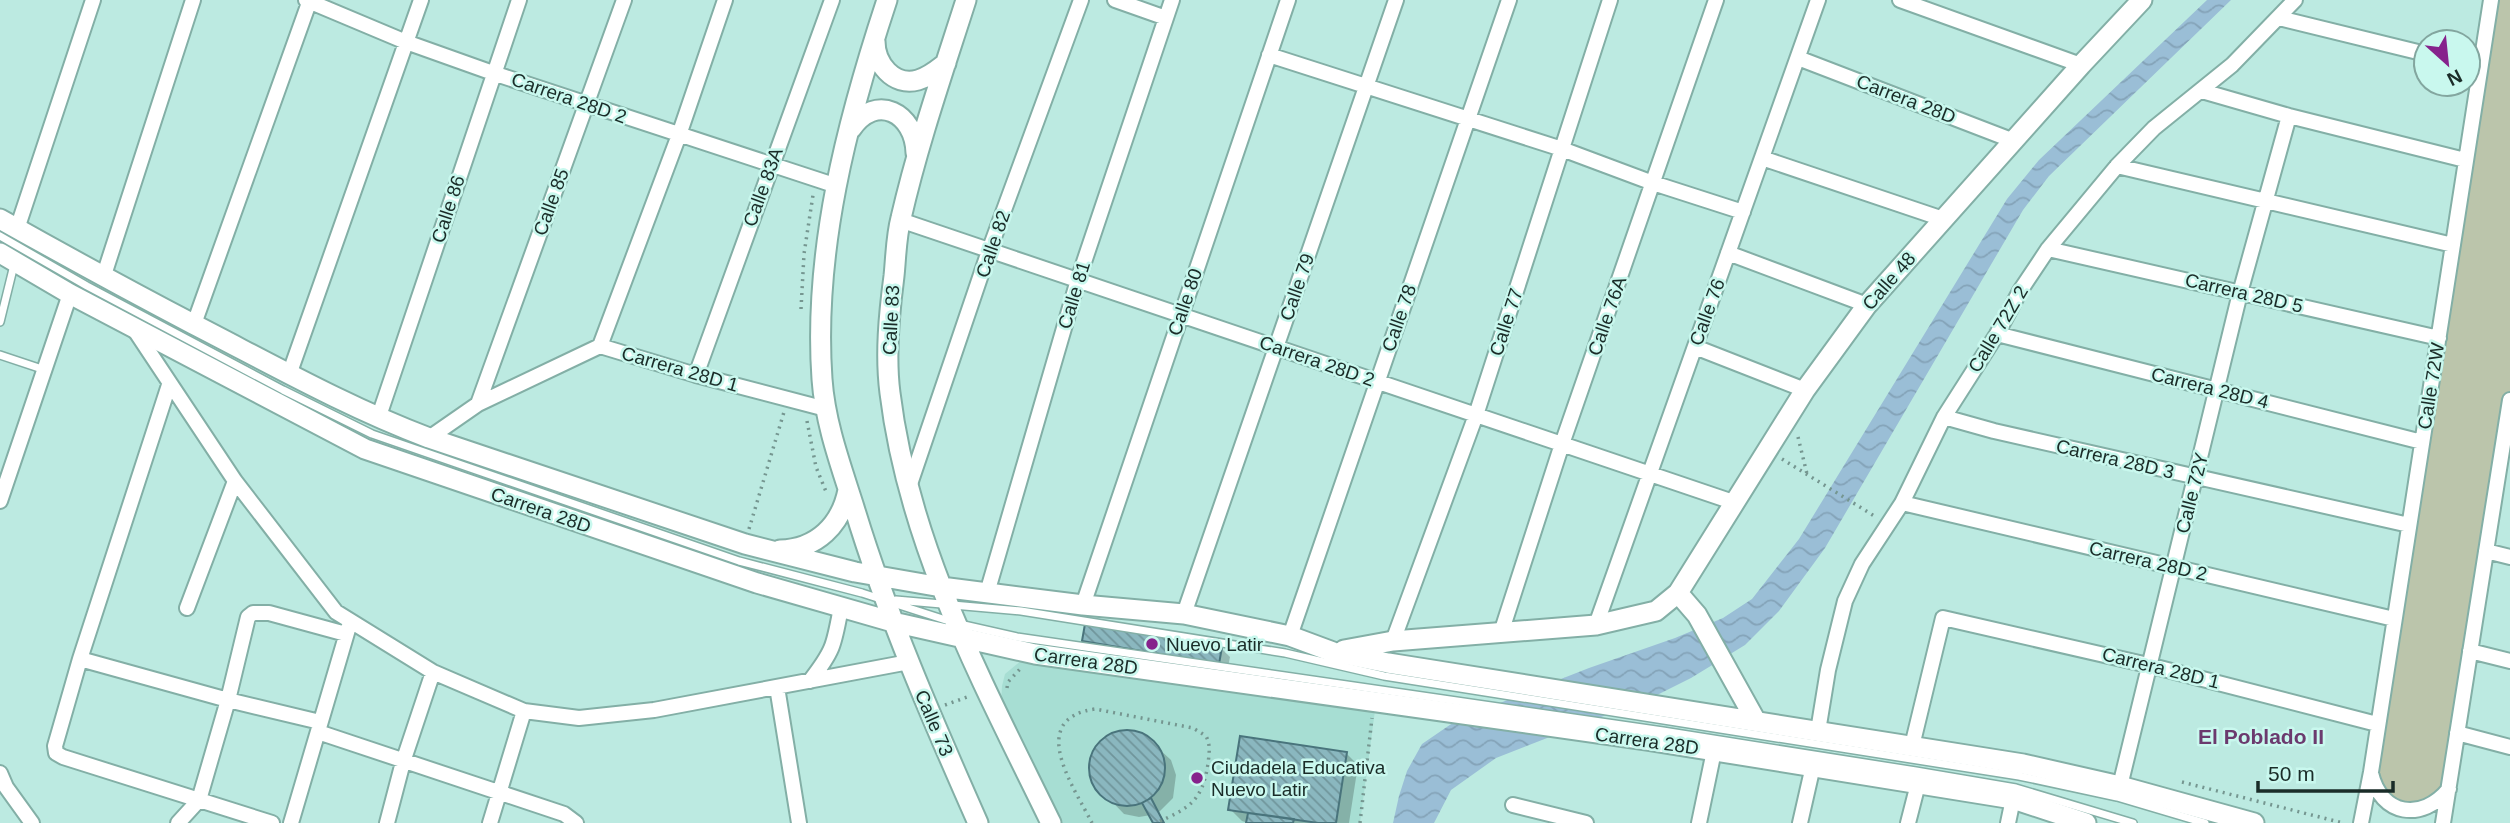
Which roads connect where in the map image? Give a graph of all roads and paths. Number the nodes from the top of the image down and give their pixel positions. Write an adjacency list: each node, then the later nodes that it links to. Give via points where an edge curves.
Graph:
1 (93, 0): 56 (street)
2 (193, 0): 62 (street)
3 (309, 0): 28 (street, Carrera 28D 2); 69 (street)
4 (421, 0): 28 (street)
5 (519, 0): 34 (street, Calle 86)
6 (624, 0): 38 (street, Calle 85)
7 (725, 0): 42 (street)
8 (832, 0): 48 (street, Calle 83A)
9 (887, 0): 26 (street)
10 (966, 0): 32 (street, Calle 83)
11 (1081, 0): 59 (street, Calle 82)
12 (1115, 0): 24 (street)
13 (1172, 0): 24 (street, Calle 81)
14 (1288, 0): 30 (street, Calle 80)
15 (1396, 0): 35 (street, Calle 79)
16 (1509, 0): 40 (street, Calle 78)
17 (1610, 0): 44 (street, Calle 77)
18 (1716, 0): 50 (street, Calle 76A)
19 (1818, 0): 31 (street, Calle 76)
20 (1900, 0): 33 (street)
21 (2142, 0): 33 (street, Calle 48)
22 (2295, 0): 25 (street, Calle 72Z 2)
23 (2491, 0): 27 (street, Calle 72W)
24 (1166, 18): 63 (street, Calle 81)
25 (2278, 18): 29 (street); 36 (street, Calle 72Z 2)
26 (876, 33): 32 (street, via 875,51 882,67 896,79 915,82); 41 (street)
27 (2482, 34)
28 (406, 42): 34 (street, Carrera 28D 2); 78 (street)
29 (2412, 51)
30 (1269, 55): 35 (street); 67 (street, Calle 80)
31 (1798, 58): 43 (street, Carrera 28D); 45 (street, Calle 76)
32 (946, 63): 47 (street, Calle 83)
33 (2081, 65): 43 (street, Calle 48)
34 (494, 73): 38 (street, Carrera 28D 2); 91 (street, Calle 86)
35 (1367, 85): 40 (street); 75 (street, Calle 79)
36 (2202, 91): 39 (street); 49 (street, Calle 72Z 2, via 2154,128)
37 (2470, 98): 46 (street, Calle 72W)
38 (586, 104): 42 (street, Carrera 28D 2); 86 (street, Calle 85)
39 (2289, 116): 46 (street); 52 (street, Calle 72Y)
40 (1468, 119): 44 (street); 80 (street, Calle 78)
41 (849, 132): 47 (street, via 869,113 896,113 914,134); 51 (street)
42 (679, 135): 48 (street, Carrera 28D 2); 73 (street)
43 (2014, 141): 54 (street, Calle 48)
44 (1562, 149): 50 (street); 89 (street, Calle 77)
45 (1762, 158): 53 (street, Calle 76); 54 (street)
46 (2465, 160): 57 (street, Calle 72W)
47 (917, 161): 55 (street, Calle 83)
48 (771, 163): 51 (street, Carrera 28D 2); 79 (street, Calle 83A)
49 (2117, 166): 52 (street); 58 (street, Calle 72Z 2)
50 (1653, 183): 53 (street); 94 (street, Calle 76A)
51 (837, 186): 87 (street, via 821,303)
52 (2264, 200): 57 (street); 64 (street, Calle 72Y)
53 (1743, 212): 60 (street, Calle 76)
54 (1943, 219): 66 (street, Calle 48)
55 (900, 220): 59 (street, Carrera 28D 2); 102 (street, Calle 83, via 889,369)
56 (6, 228): 62 (street, Carrera 28D); 117 (lane, via 98,292 372,434 739,561)
57 (2453, 245): 72 (street, Calle 72W)
58 (2049, 249): 64 (street, Carrera 28D 5); 71 (street, Calle 72Z 2)
59 (989, 251): 63 (street, Carrera 28D 2); 102 (street, Calle 82)
60 (1728, 253): 66 (street); 74 (street, Calle 76)
61 (8, 258): 65 (street, Carrera 28D); 68 (lane)
62 (103, 278): 69 (street, Carrera 28D)
63 (1078, 280): 67 (street, Carrera 28D 2); 114 (street, Calle 81)
64 (2240, 293): 72 (street, Carrera 28D 5); 82 (street, Calle 72Y)
65 (70, 294): 70 (street, Carrera 28D); 77 (street)
66 (1867, 306): 83 (street, Calle 48)
67 (1180, 315): 75 (street, Carrera 28D 2); 118 (street, Calle 80)
68 (0, 322)
69 (194, 324): 78 (street, Carrera 28D)
70 (133, 328): 81 (street, Carrera 28D); 119 (street, Carrera 28D, via 365,449 746,580)
71 (1997, 334): 82 (street, Carrera 28D 4); 90 (street, Calle 72Z 2)
72 (2439, 338): 93 (street, Calle 72W)
73 (600, 346): 79 (street, Carrera 28D 1); 86 (street, Carrera 28D 1)
74 (1695, 347): 83 (street); 97 (street, Calle 76)
75 (1276, 348): 80 (street, Carrera 28D 2); 121 (street, Calle 79)
76 (0, 355): 77 (lane)
77 (45, 370): 103 (street)
78 (289, 375): 91 (street, Carrera 28D)
79 (696, 375): 84 (street, Carrera 28D 1)
80 (1377, 382): 89 (street, Carrera 28D 2); 128 (street, Calle 78)
81 (169, 385): 100 (street, Carrera 28D); 132 (street)
82 (2217, 389): 93 (street, Carrera 28D 4); 99 (street, Calle 72Y)
83 (1805, 390): 88 (street, Calle 48)
84 (788, 400): 87 (street, Carrera 28D 1); 108 (path)
85 (2510, 400): 96 (street)
86 (478, 404): 92 (street, Carrera 28D 1)
87 (826, 409): 101 (street)
88 (1791, 411): 95 (street, Calle 48); 98 (path)
89 (1476, 415): 94 (street, Carrera 28D 2); 129 (street, Calle 77)
90 (1944, 417): 99 (street, Carrera 28D 3); 105 (street, Calle 72Z 2)
91 (378, 419): 92 (street, Carrera 28D)
92 (429, 439): 108 (street, Carrera 28D)
93 (2422, 442): 107 (street, Calle 72W)
94 (1563, 444): 97 (street, Carrera 28D 2); 127 (street, Calle 76A)
95 (1766, 450): 98 (path); 104 (street, Calle 48)
96 (2506, 457): 110 (street)
97 (1650, 474): 104 (street, Carrera 28D 2); 124 (street, Calle 76)
98 (1808, 475): 106 (path)
99 (2196, 478): 107 (street, Carrera 28D 3); 112 (street, Calle 72Y)
100 (235, 481): 120 (street); 125 (street, Carrera 28D)
101 (848, 489): 109 (street, via 845,506 827,533 799,548); 113 (street)
102 (908, 489): 116 (street, Calle 83)
103 (2, 491)
104 (1733, 502): 115 (street, Calle 48)
105 (1902, 503): 112 (street, Carrera 28D 2); 146 (street, Calle 72Z 2, via 1862,564 1845,601)
106 (1860, 506)
107 (2409, 525): 122 (street, Calle 72W)
108 (745, 544): 109 (street, Carrera 28D)
109 (767, 549): 113 (street, Carrera 28D)
110 (2486, 551): 111 (street); 130 (street)
111 (2510, 557)
112 (2174, 567): 122 (street, Carrera 28D 2); 135 (street, Calle 72Y)
113 (875, 577): 116 (street, Carrera 28D); 117 (street)
114 (987, 593): 116 (street, Carrera 28D); 118 (street, Carrera 28D)
115 (1678, 593): 124 (street, via 1656,611); 143 (street, via 1697,615)
116 (944, 595): 117 (lane); 126 (street, Calle 83); 138 (lane, via 1285,653 1384,676)
117 (884, 600): 123 (street); 126 (lane)
118 (1083, 606): 121 (street, Carrera 28D)
119 (841, 607): 123 (street, Carrera 28D); 137 (street, via 830,656)
120 (187, 608)
121 (1184, 614): 128 (street, Carrera 28D)
122 (2394, 619): 144 (street, Calle 72W)
123 (893, 622): 126 (street, Carrera 28D); 134 (street, Calle 73)
124 (1596, 625): 127 (street)
125 (348, 628): 136 (street, Carrera 28D); 140 (street, via 253,613 246,622); 145 (street)
126 (958, 631): 141 (street, Carrera 28D, via 1035,654); 148 (lane, via 1455,701); 172 (street)
127 (1501, 633): 129 (street)
128 (1290, 636): 131 (street, Carrera 28D)
129 (1393, 641): 131 (street)
130 (2470, 651): 133 (street); 147 (street)
131 (1333, 652): 138 (street, Carrera 28D)
132 (79, 659): 140 (street); 161 (street, via 56,753)
133 (2510, 661)
134 (909, 662): 137 (street, Carrera 28D); 171 (street, Calle 73)
135 (2148, 664): 144 (street, Carrera 28D 1); 149 (street, Carrera 28D 1, via 1943,618); 157 (street, Calle 72Y)
136 (433, 673): 142 (street, Carrera 28D); 152 (street)
137 (810, 681): 139 (street, Carrera 28D)
138 (1488, 686): 143 (street, Carrera 28D); 183 (lane, via 1679,722 2020,776)
139 (777, 687): 142 (street, Carrera 28D, via 599,718); 170 (street)
140 (228, 700): 145 (street); 161 (street)
141 (1376, 703): 148 (street, Carrera 28D); 175 (path)
142 (524, 711): 159 (street)
143 (1756, 721): 146 (street, Carrera 28D)
144 (2377, 724): 154 (street, Calle 72W)
145 (319, 727): 152 (street); 166 (street)
146 (1818, 731): 149 (street, Carrera 28D)
147 (2457, 733): 150 (street); 158 (street)
148 (1655, 735): 151 (street, Carrera 28D); 182 (lane, via 2016,788)
149 (1912, 746): 157 (street, Carrera 28D)
150 (2510, 747)
151 (1714, 751): 153 (street, Carrera 28D); 177 (street)
152 (403, 762): 159 (street); 167 (street)
153 (1812, 766): 156 (street, Carrera 28D); 178 (street)
154 (2371, 772): 158 (street, via 2374,787 2396,808 2426,809); 185 (street, Calle 72W)
155 (0, 773): 163 (street)
156 (1918, 784): 160 (street, Carrera 28D); 179 (street)
157 (2120, 786): 184 (street, Carrera 28D)
158 (2449, 789): 186 (street)
159 (499, 792): 168 (street); 169 (street, via 564,814)
160 (2013, 799): 180 (street); 181 (street, Carrera 28D)
161 (199, 800): 164 (street); 165 (street)
162 (1513, 805): 176 (street)
163 (33, 823)
164 (178, 823)
165 (272, 823)
166 (291, 823)
167 (387, 823)
168 (490, 823)
169 (576, 823)
170 (799, 823)
171 (978, 823)
172 (1051, 823)
173 (1091, 823): 174 (path, via 1057,749 1069,720 1095,709 1193,729 1206,737 1210,750 1199,795 1183,810)
174 (1156, 823)
175 (1360, 823)
176 (1586, 823)
177 (1699, 823)
178 (1800, 823)
179 (1908, 823)
180 (2008, 823)
181 (2086, 823)
182 (2133, 823)
183 (2206, 823)
184 (2254, 823)
185 (2361, 823)
186 (2443, 823)

